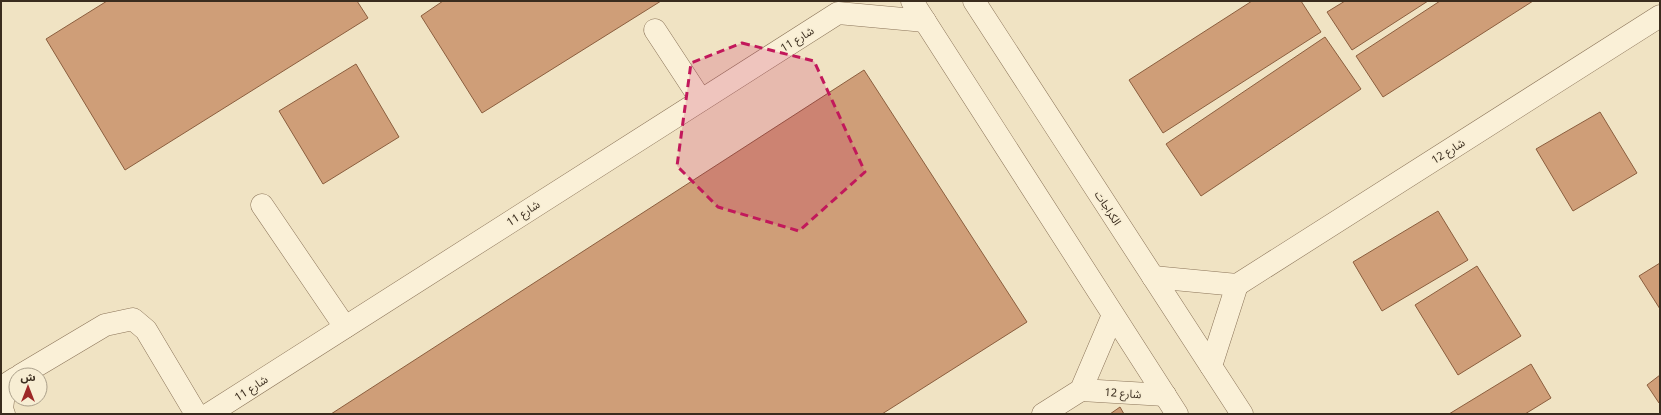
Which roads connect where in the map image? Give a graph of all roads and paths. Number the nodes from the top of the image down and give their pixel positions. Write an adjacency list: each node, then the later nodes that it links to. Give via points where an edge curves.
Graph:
1 (912, 1): 5 (street)
2 (974, 1): 9 (street, الكراجات)
3 (840, 7): 5 (street, شارع 11); 7 (street, شارع 11)
4 (1660, 16): 10 (street, شارع 12)
5 (925, 21): 11 (street)
6 (655, 30): 7 (street)
7 (701, 100): 12 (street, شارع 11)
8 (262, 206): 12 (street)
9 (1153, 277): 10 (street); 13 (street, الكراجات)
10 (1237, 285): 13 (street)
11 (1113, 315): 16 (street); 17 (street)
12 (345, 327): 20 (street, شارع 11)
13 (1211, 366): 23 (street, الكراجات)
14 (34, 367): 19 (street, via 105,325 133,319 146,330)
15 (8, 383): 18 (street, via 5,385 2,409)
16 (1081, 390): 17 (street, شارع 12); 21 (street)
17 (1165, 395): 22 (street)
18 (4, 414)
19 (196, 414)
20 (210, 414)
21 (1043, 414)
22 (1177, 414)
23 (1242, 414)

